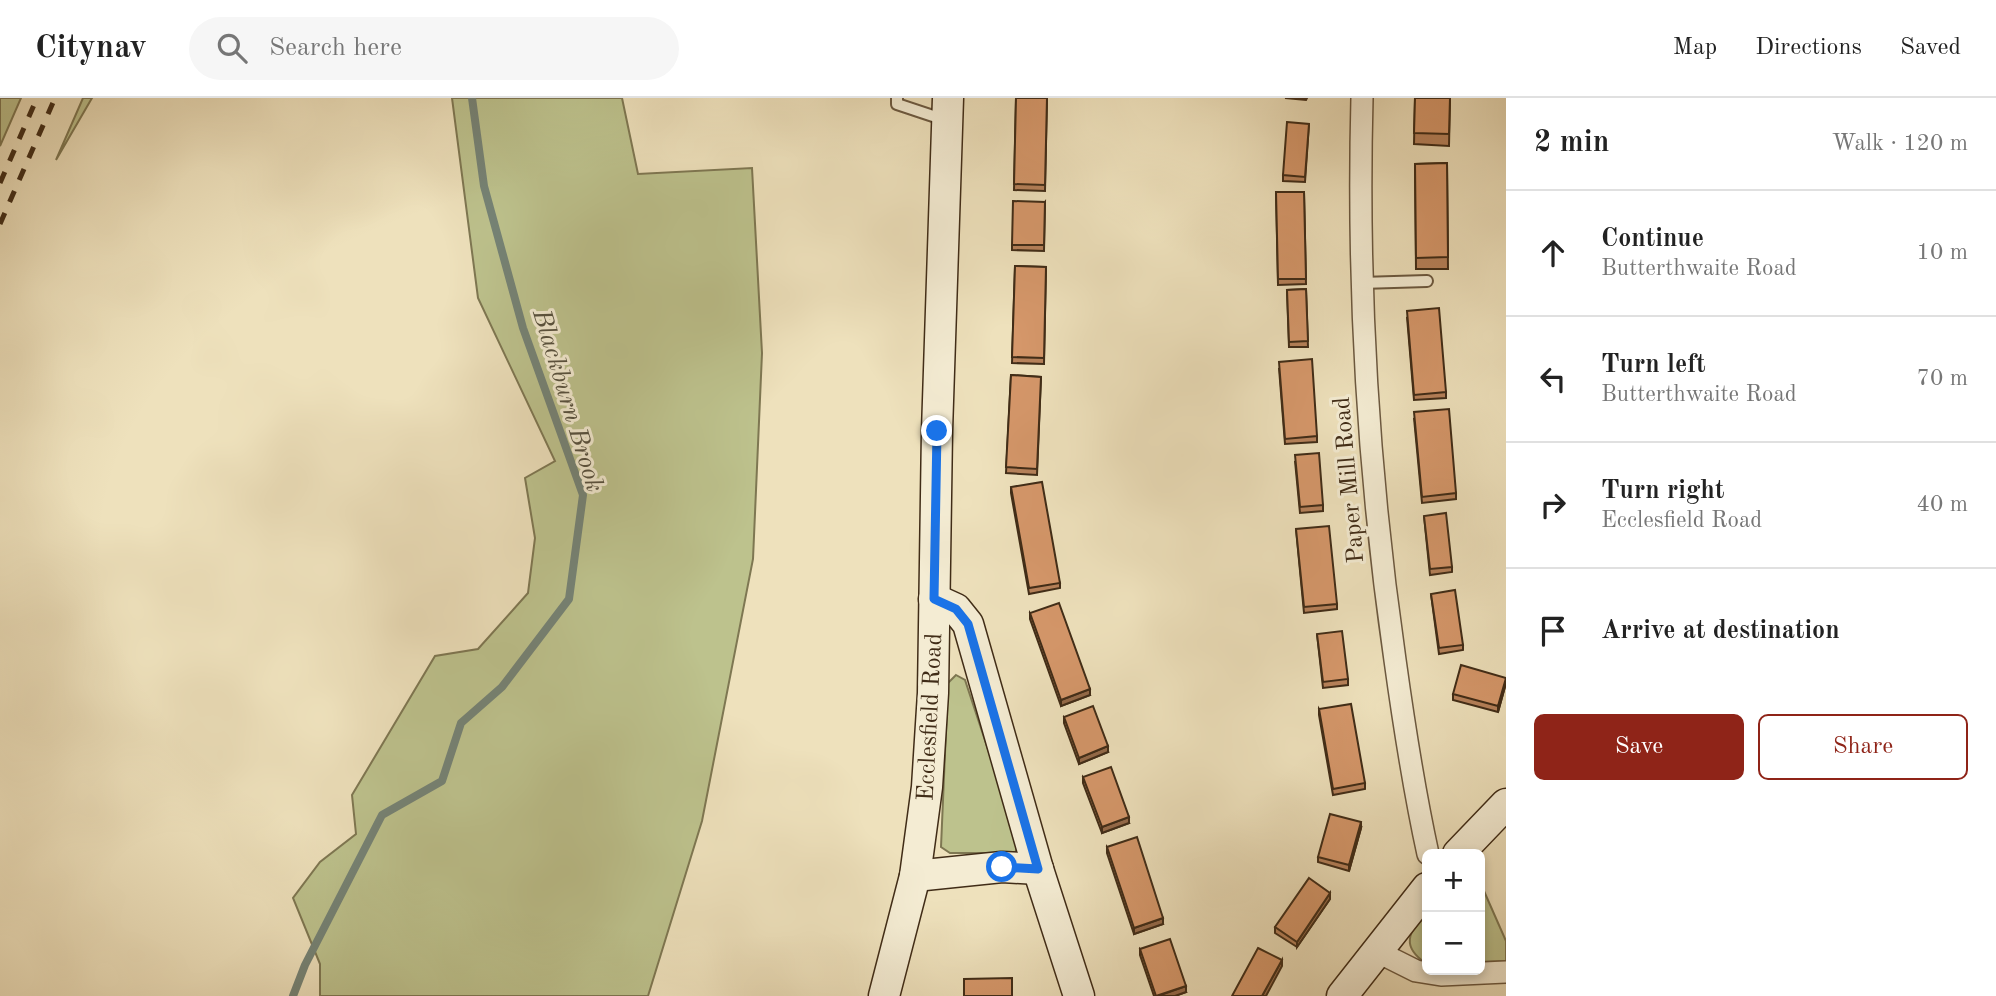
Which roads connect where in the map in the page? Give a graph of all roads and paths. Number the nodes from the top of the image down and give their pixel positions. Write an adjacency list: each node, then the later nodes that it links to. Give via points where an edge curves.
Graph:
1 (897, 98): 3 (lane, via 897,104)
2 (1362, 98): 5 (street, Paper Mill Road)
3 (948, 110): 6 (main road, Ecclesfield Road)
4 (1427, 281): 5 (lane)
5 (1360, 283): 8 (street, Paper Mill Road, via 1382,571)
6 (934, 599): 10 (main road, via 956,609 968,624); 11 (main road, Ecclesfield Road, via 927,787)
7 (1506, 804): 9 (main road)
8 (1427, 849)
9 (1463, 849)
10 (1038, 869): 11 (main road, via 1002,867); 16 (main road)
11 (915, 876): 15 (main road, Ecclesfield Road)
12 (1422, 895): 13 (main road)
13 (1378, 952): 14 (street, via 1416,971 1441,975); 17 (main road)
14 (1506, 972)
15 (884, 996)
16 (1079, 996)
17 (1342, 996)

